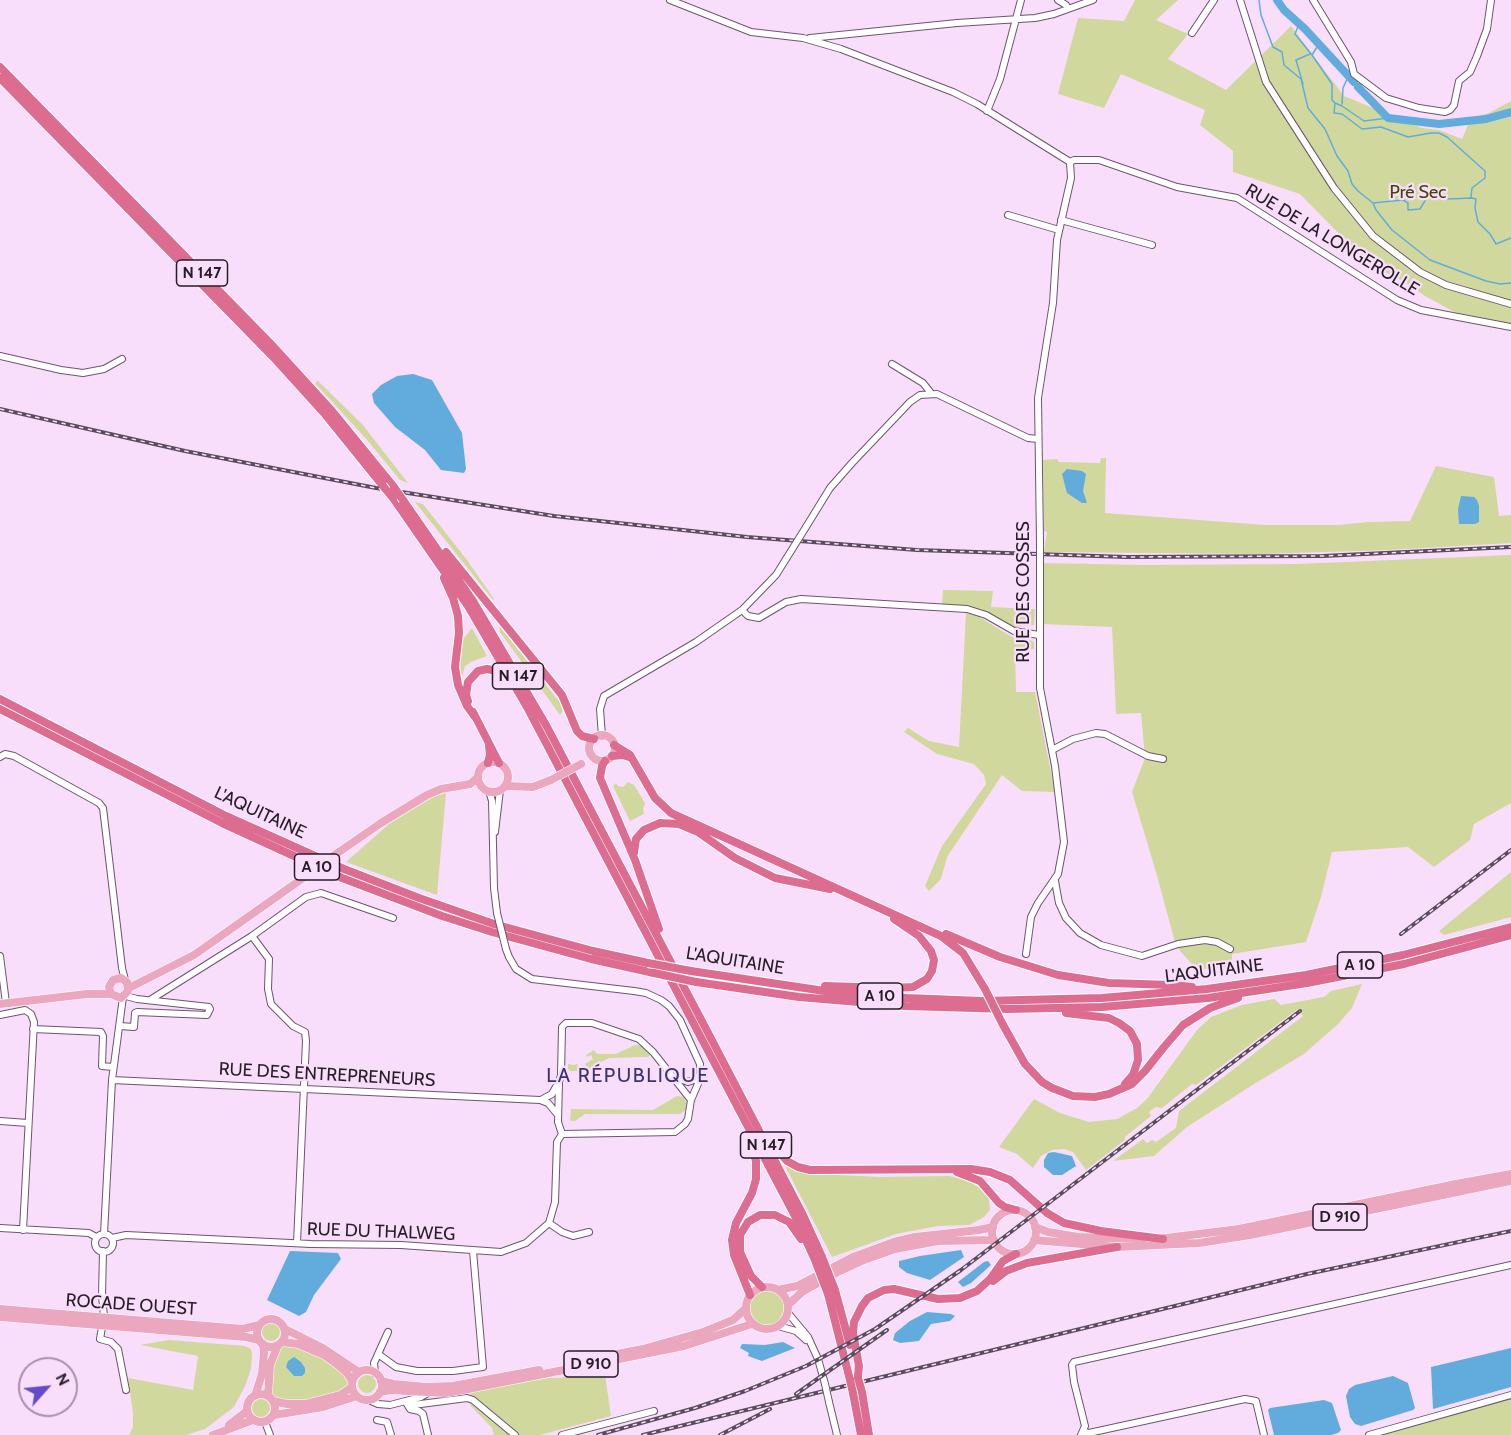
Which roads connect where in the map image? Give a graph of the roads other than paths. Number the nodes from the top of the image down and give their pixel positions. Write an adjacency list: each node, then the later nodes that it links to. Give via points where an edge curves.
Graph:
1 (670, 0): 14 (street, via 751,32)
2 (1021, 0): 10 (street)
3 (1058, 0): 9 (street)
4 (1093, 0): 9 (street)
5 (1214, 0): 11 (street)
6 (1240, 0): 25 (street, via 1266,82 1334,188 1373,236 1413,267 1446,285)
7 (1313, 0): 8 (street, via 1351,62 1354,74 1386,98 1444,112 1454,105 1459,81 1470,72 1481,48)
8 (1491, 0)
9 (1068, 9): 10 (street)
10 (1015, 19): 12 (street); 19 (street, via 1000,79)
11 (1192, 33)
12 (834, 36): 13 (street); 16 (street)
13 (825, 37): 14 (street); 15 (street)
14 (803, 38): 15 (street)
15 (830, 45): 16 (street)
16 (841, 49): 19 (street, via 960,95)
17 (0, 67): 32 (highway, N 147, bridge, via 270,343 385,471)
18 (0, 78): 33 (highway, N 147, bridge, via 276,360)
19 (987, 111): 20 (street)
20 (1070, 162): 22 (street, RUE DES COSSES, via 1071,178); 26 (street, RUE DE LA LONGEROLLE, via 1100,160 1177,187 1237,198 1398,300 1421,310)
21 (1008, 215): 23 (street)
22 (1061, 220): 23 (street, RUE DES COSSES); 24 (street)
23 (1059, 230): 31 (street, RUE DES COSSES, via 1053,303 1038,398)
24 (1152, 245)
25 (1511, 304)
26 (1511, 327)
27 (0, 356): 28 (street, via 83,373)
28 (122, 359)
29 (892, 364): 30 (street, via 923,383)
30 (931, 393): 31 (street, via 1028,438); 34 (street, bridge, via 910,402 830,488 786,560)
31 (1038, 439): 35 (street, RUE DES COSSES, bridge)
32 (405, 500): 40 (highway, via 562,695 577,731 582,736); 84 (highway, N 147, via 510,663)
33 (409, 519): 37 (highway, N 147, via 468,606); 39 (highway, via 453,598 459,630 456,675 460,693)
34 (742, 610): 35 (street, via 759,618 786,602 801,599 967,609 1014,631); 40 (street, via 696,642 608,692 600,702)
35 (1039, 635): 43 (street, RUE DES COSSES, via 1040,688)
36 (0, 699): 72 (highway, L'AQUITAINE / A 10, bridge, via 226,816 352,873 494,924)
37 (527, 707): 39 (highway, via 502,673 482,670 471,677 466,687); 85 (highway, N 147)
38 (0, 709): 80 (highway, L'AQUITAINE / A 10, bridge, via 222,823 350,881 492,932 696,982 808,998)
39 (475, 717): 41 (highway)
40 (598, 737): 42 (main road, via 610,739); 44 (main road, via 589,749)
41 (489, 742): 48 (highway); 49 (highway)
42 (614, 745): 46 (main road); 50 (highway, via 627,752)
43 (1052, 750): 47 (street, via 1096,733); 60 (street, RUE DES COSSES, via 1064,842)
44 (592, 756): 46 (main road, via 598,760); 54 (main road, bridge)
45 (0, 757): 71 (street, via 14,756 102,808)
46 (609, 758): 50 (highway, via 628,756); 59 (highway, via 602,766 600,778)
47 (1163, 759)
48 (488, 762): 49 (main road); 52 (main road)
49 (499, 763): 51 (main road)
50 (635, 764): 57 (highway, via 659,803)
51 (508, 775): 54 (main road); 55 (main road)
52 (478, 777): 53 (main road); 56 (main road)
53 (462, 786): 56 (main road); 76 (main road, bridge, via 427,795 194,955)
54 (533, 787): 55 (main road)
55 (503, 788): 56 (main road); 58 (street)
56 (486, 789): 58 (street, via 492,801)
57 (683, 822): 59 (highway, via 660,823 644,830 634,844); 61 (highway); 61 (highway, via 735,858 775,878)
58 (494, 838): 87 (street, bridge, via 497,913 506,949 516,969 532,979 634,991 661,1000 680,1020 698,1058)
59 (634, 860): 84 (highway, via 662,936)
60 (1055, 881): 68 (street, via 1066,918 1080,933 1101,945 1142,956 1205,940); 69 (street, RUE DES COSSES, via 1034,910)
61 (838, 890): 62 (highway)
62 (871, 904): 64 (highway); 72 (highway, via 928,945 934,960 932,971 920,985 826,986)
63 (393, 918): 67 (street, via 321,893 306,897)
64 (905, 920): 74 (highway, via 1059,975); 92 (highway, bridge, via 941,936 968,959 1025,1064 1042,1082 1086,1098)
65 (1511, 927): 74 (highway, L'AQUITAINE / A 10, via 1368,963)
66 (1511, 935): 75 (highway, L'AQUITAINE / A 10, via 1404,964)
67 (252, 936): 78 (street); 91 (street, via 269,959 272,1004 304,1032)
68 (1230, 949)
69 (1026, 954)
70 (0, 956): 79 (street)
71 (122, 968): 73 (street); 76 (street)
72 (690, 969): 74 (highway, L'AQUITAINE / A 10, via 838,993 942,1000 1072,1000)
73 (113, 980): 76 (main road); 76 (main road, via 109,987); 77 (main road)
74 (1207, 990)
75 (1268, 990): 80 (highway, L'AQUITAINE / A 10, via 1102,1006); 92 (highway, via 1218,1005 1192,1019 1139,1078)
76 (125, 991): 77 (main road); 78 (street); 82 (street)
77 (87, 994): 79 (main road)
78 (150, 1000): 82 (street, via 210,1008 207,1015 137,1012 134,1027)
79 (3, 1004)
80 (942, 1008): 92 (highway, via 1081,1014 1115,1021 1132,1034 1139,1055 1133,1075)
81 (0, 1014): 83 (street, via 25,1010 32,1016)
82 (120, 1026): 86 (street)
83 (33, 1029): 86 (street, via 101,1032 102,1066); 97 (street)
84 (707, 1030): 99 (highway, via 775,1149 792,1165 820,1171); 120 (highway, N 147, via 802,1214)
85 (711, 1056): 120 (highway, N 147); 125 (highway, via 756,1161 754,1186 732,1240)
86 (113, 1067): 89 (street)
87 (700, 1074): 88 (street, via 688,1082); 94 (street)
88 (672, 1076): 90 (street, via 639,1039 592,1023 566,1023 562,1027); 94 (street)
89 (112, 1080): 91 (street, RUE DES ENTREPRENEURS); 109 (street)
90 (559, 1082): 93 (street, via 552,1094); 95 (street)
91 (304, 1089): 93 (street, RUE DES ENTREPRENEURS); 115 (street)
92 (1119, 1090)
93 (540, 1100): 95 (street)
94 (691, 1100): 98 (street, via 688,1119 675,1132)
95 (558, 1115): 98 (street)
96 (0, 1121): 97 (street)
97 (28, 1123): 107 (street)
98 (562, 1134): 103 (street, via 557,1142 555,1202)
99 (945, 1170): 102 (highway, via 975,1178 1002,1206); 112 (highway, via 981,1170 1004,1177 1052,1216 1071,1225)
100 (1511, 1174): 112 (main road, D 910, via 1247,1228)
101 (1511, 1181): 116 (main road, D 910, via 1232,1239)
102 (1016, 1210): 104 (main road, via 1005,1212); 105 (main road, via 1028,1215)
103 (549, 1223): 108 (street, via 573,1236); 118 (street, RUE DU THALWEG, via 512,1250)
104 (993, 1227): 113 (main road); 124 (main road, via 894,1242 853,1257 797,1286)
105 (1035, 1227): 112 (main road, D 910, via 1078,1237); 114 (main road)
106 (0, 1228): 107 (street)
107 (23, 1230): 110 (street, via 89,1233)
108 (590, 1232)
109 (104, 1234): 110 (street); 111 (street)
110 (96, 1237): 117 (street, via 95,1244)
111 (112, 1238): 115 (street, RUE DU THALWEG, via 126,1235); 117 (street, via 112,1247)
112 (1163, 1239)
113 (994, 1240): 119 (main road, via 1002,1251); 129 (main road, via 928,1242 888,1251 802,1292)
114 (1034, 1240): 116 (main road, D 910); 119 (main road)
115 (297, 1243): 118 (street, RUE DU THALWEG)
116 (1117, 1247): 122 (highway, via 1027,1263)
117 (103, 1251): 126 (street)
118 (473, 1251): 142 (street, via 483,1367 417,1371 396,1367)
119 (1016, 1254): 122 (highway, via 1003,1261)
120 (817, 1258): 123 (highway, N 147, via 785,1219 771,1214 755,1216 742,1230 739,1246 751,1276); 146 (highway, N 147, bridge)
121 (1511, 1265): 165 (street, via 1074,1362)
122 (985, 1285): 146 (highway, via 970,1295 949,1300 894,1289 868,1298 854,1323 859,1366)
123 (762, 1287): 124 (main road); 125 (main road)
124 (778, 1290): 129 (main road)
125 (750, 1295): 128 (main road)
126 (101, 1308): 131 (street); 132 (street); 133 (street)
127 (0, 1309): 131 (main road, ROCADE OUEST)
128 (745, 1309): 134 (main road); 147 (main road, D 910, via 733,1320 693,1336 587,1360 453,1386)
129 (788, 1309): 136 (main road); 141 (street)
130 (0, 1317): 133 (main road)
131 (86, 1317): 133 (main road, ROCADE OUEST)
132 (116, 1319): 133 (main road, ROCADE OUEST); 135 (main road, ROCADE OUEST, via 243,1329)
133 (101, 1321): 139 (main road, ROCADE OUEST, via 246,1337); 149 (street, via 100,1339 118,1349)
134 (752, 1324): 136 (main road, via 768,1330); 151 (main road, D 910, via 645,1354 463,1390)
135 (259, 1325): 137 (main road, via 273,1318); 139 (main road)
136 (778, 1326): 141 (street, via 796,1331)
137 (285, 1329): 140 (main road); 144 (main road)
138 (388, 1332): 142 (street)
139 (261, 1342): 140 (main road, via 270,1347); 154 (main road, via 262,1374)
140 (280, 1344): 148 (main road, via 298,1344 324,1355 338,1365); 156 (main road, via 270,1365)
141 (812, 1347): 172 (street, bridge)
142 (378, 1354): 143 (street)
143 (374, 1363): 144 (street); 145 (street)
144 (363, 1371): 145 (main road); 148 (main road)
145 (375, 1373): 147 (main road)
146 (856, 1378): 152 (highway, N 147, bridge)
147 (381, 1381): 150 (main road)
148 (352, 1384): 155 (main road); 156 (main road, via 340,1395 305,1404 287,1404)
149 (126, 1390)
150 (380, 1392): 151 (main road, D 910); 157 (main road)
151 (428, 1393): 158 (street)
152 (857, 1393): 173 (highway, N 147); 174 (highway, N 147)
153 (1511, 1395): 176 (street)
154 (255, 1396): 156 (main road); 159 (main road)
155 (357, 1396): 157 (main road); 161 (main road, via 323,1407)
156 (270, 1398): 161 (main road, via 275,1408)
157 (369, 1400): 158 (street, via 384,1406)
158 (406, 1402): 169 (street, via 410,1409 423,1414); 170 (street, via 413,1405 467,1398)
159 (247, 1411): 163 (main road); 166 (main road)
160 (654, 1411): 171 (street)
161 (273, 1415): 164 (main road)
162 (377, 1419): 168 (street, via 387,1422)
163 (253, 1420): 164 (main road); 166 (main road)
164 (265, 1422): 167 (street)
165 (1082, 1433): 175 (street, via 1245,1399 1256,1401)
166 (212, 1435)
167 (270, 1435)
168 (391, 1435)
169 (428, 1435)
170 (515, 1435)
171 (562, 1435)
172 (837, 1435)
173 (861, 1435)
174 (869, 1435)
175 (1264, 1435)
176 (1369, 1435)

